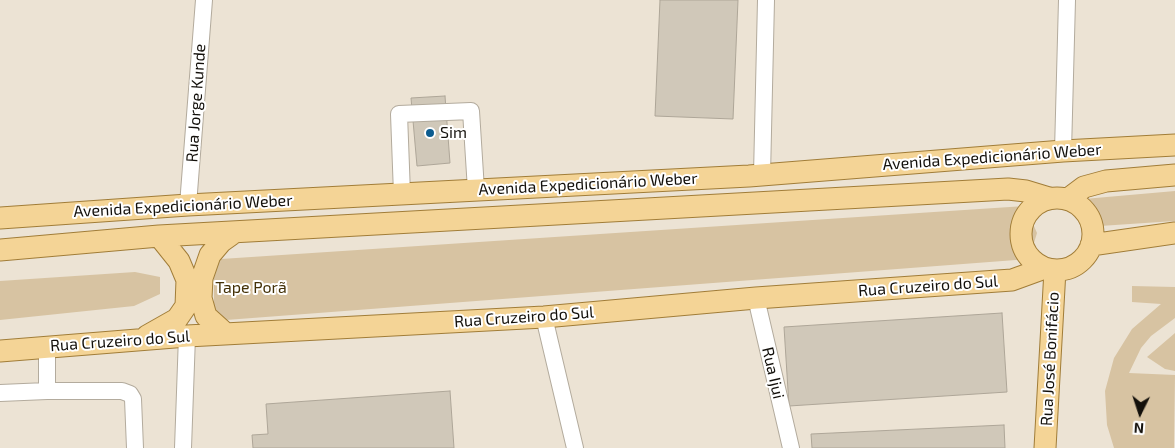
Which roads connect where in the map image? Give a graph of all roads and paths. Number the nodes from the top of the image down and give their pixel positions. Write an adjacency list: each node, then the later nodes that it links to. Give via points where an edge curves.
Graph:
1 (204, 0): 12 (street, Rua Jorge Kunde)
2 (766, 0): 6 (street)
3 (1067, 0): 5 (street)
4 (1175, 145): 5 (main road, Avenida Expedicionário Weber)
5 (1063, 151): 6 (main road, Avenida Expedicionário Weber)
6 (762, 175): 8 (main road, Avenida Expedicionário Weber); 10 (main road)
7 (1175, 175): 11 (main road, via 1106,181)
8 (476, 190): 9 (main road, Avenida Expedicionário Weber); 9 (street, via 471,111 399,114)
9 (402, 194): 12 (main road, Avenida Expedicionário Weber); 14 (main road, via 368,213)
10 (842, 198): 11 (main road, via 1008,189); 14 (main road)
11 (1058, 198): 18 (main road, via 1084,209 1093,236); 20 (main road, via 1032,206 1020,231 1029,258)
12 (188, 205): 13 (main road, Avenida Expedicionário Weber)
13 (0, 218)
14 (326, 227): 15 (main road)
15 (235, 232): 17 (main road); 23 (main road, via 210,255 202,278 201,298 206,316)
16 (1175, 233): 18 (main road)
17 (159, 236): 19 (main road); 25 (main road, via 179,261 187,280 186,306 177,319)
18 (1091, 245): 20 (main road, via 1081,261 1073,266)
19 (0, 250)
20 (1050, 269): 21 (main road, Rua Cruzeiro do Sul, via 1012,280); 34 (main road, Rua José Bonifácio)
21 (756, 298): 22 (main road, Rua Cruzeiro do Sul); 33 (street, Rua Ijui)
22 (544, 317): 23 (main road, Rua Cruzeiro do Sul); 32 (street)
23 (226, 334): 24 (main road, Rua Cruzeiro do Sul)
24 (187, 336): 25 (main road, Rua Cruzeiro do Sul); 31 (street)
25 (140, 340): 26 (main road, Rua Cruzeiro do Sul)
26 (47, 347): 27 (main road, Rua Cruzeiro do Sul); 28 (street)
27 (0, 351)
28 (47, 392): 29 (street); 30 (street, via 122,391 130,394 133,399)
29 (0, 393)
30 (135, 448)
31 (183, 448)
32 (575, 448)
33 (791, 448)
34 (1045, 448)

